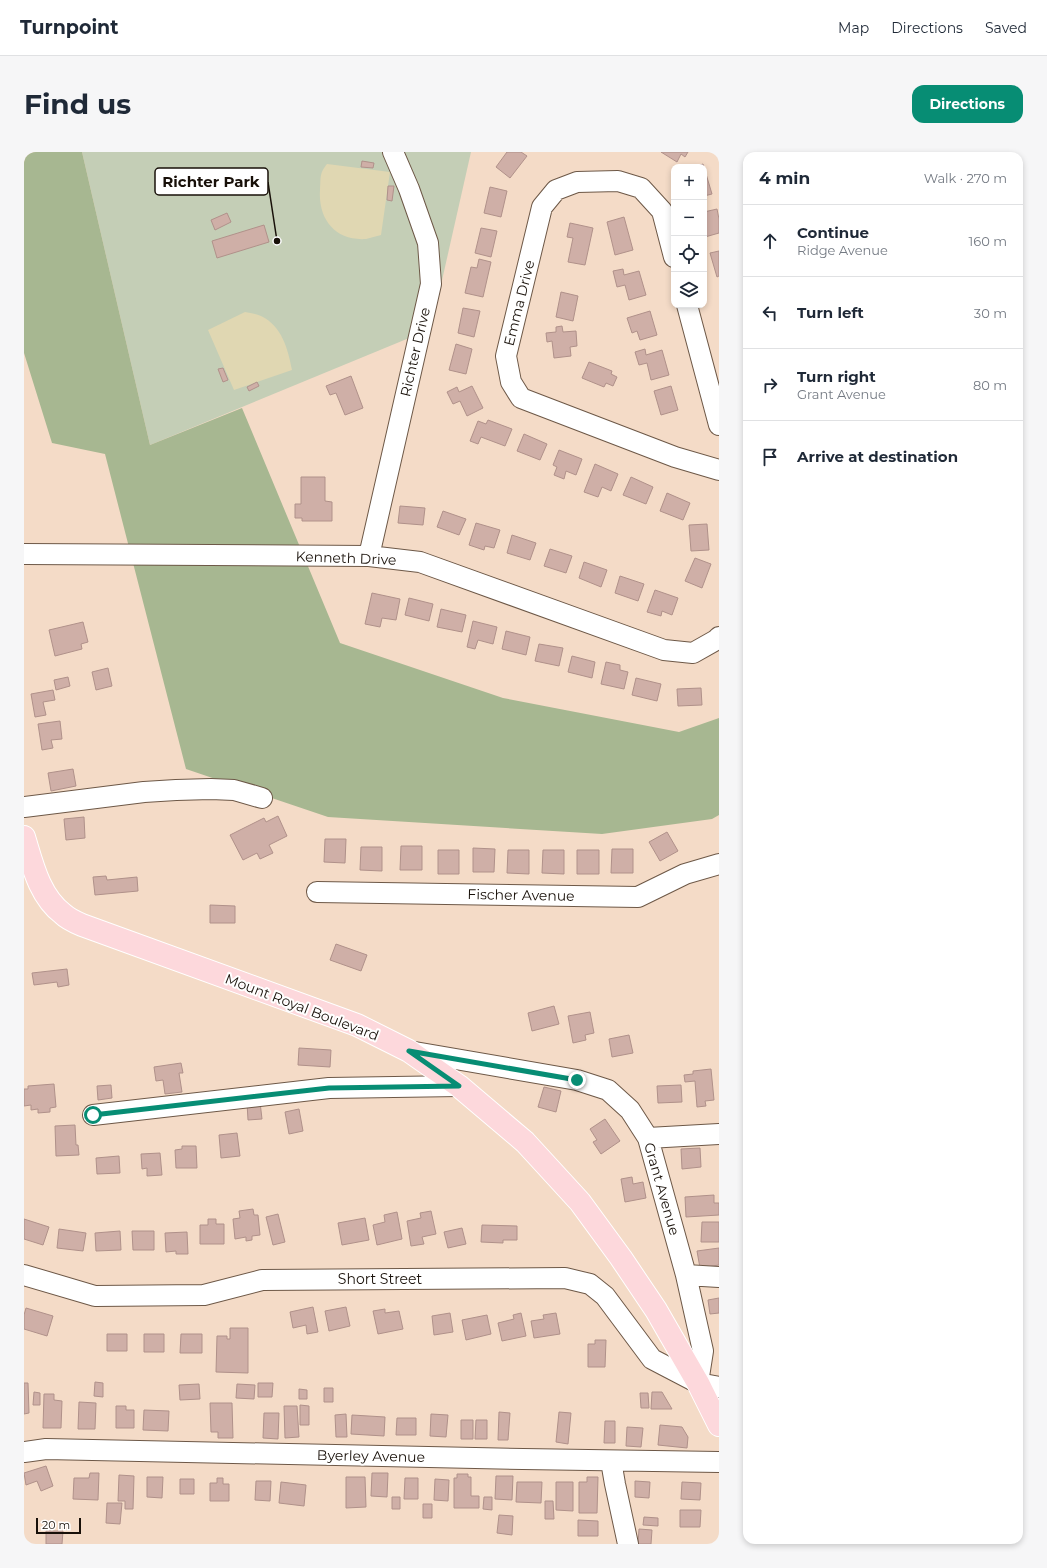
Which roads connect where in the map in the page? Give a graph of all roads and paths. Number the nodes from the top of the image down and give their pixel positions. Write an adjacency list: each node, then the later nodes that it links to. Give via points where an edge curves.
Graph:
1 (393, 152): 7 (street, Richter Drive, via 428,243 431,284)
2 (671, 246): 5 (street, Emma Drive, via 662,211 641,188 618,181 577,182 556,190 542,206 506,356 511,382 521,398 676,457)
3 (688, 308): 4 (street)
4 (719, 425)
5 (719, 470)
6 (24, 554): 7 (street, Kenneth Drive)
7 (370, 556): 8 (street, Kenneth Drive, via 420,562 664,650 693,653)
8 (719, 637)
9 (262, 798): 10 (street, via 234,790 176,790)
10 (24, 807)
11 (24, 836): 13 (main road, Mount Royal Boulevard)
12 (719, 864): 14 (street, Fischer Avenue, via 685,874 638,896)
13 (28, 867): 15 (main road, Mount Royal Boulevard, via 51,902 62,914 82,926 357,1025)
14 (317, 892)
15 (409, 1051): 16 (main road, Mount Royal Boulevard); 19 (street, Grant Avenue, via 577,1080 608,1090 630,1110)
16 (459, 1086): 17 (street, via 329,1088); 23 (main road, Mount Royal Boulevard, via 525,1142 580,1202 622,1258)
17 (93, 1115)
18 (719, 1134): 19 (street)
19 (648, 1138): 20 (street, Grant Avenue)
20 (686, 1274): 22 (street); 23 (street, Grant Avenue)
21 (24, 1275): 23 (street, Short Street, via 95,1296 204,1295 262,1280 565,1278 590,1284 604,1296 652,1359)
22 (719, 1277)
23 (709, 1385): 24 (main road)
24 (719, 1425)
25 (24, 1452): 26 (street, Byerley Avenue, via 54,1449)
26 (611, 1460): 27 (street, Byerley Avenue); 28 (street)
27 (719, 1462)
28 (628, 1544)

